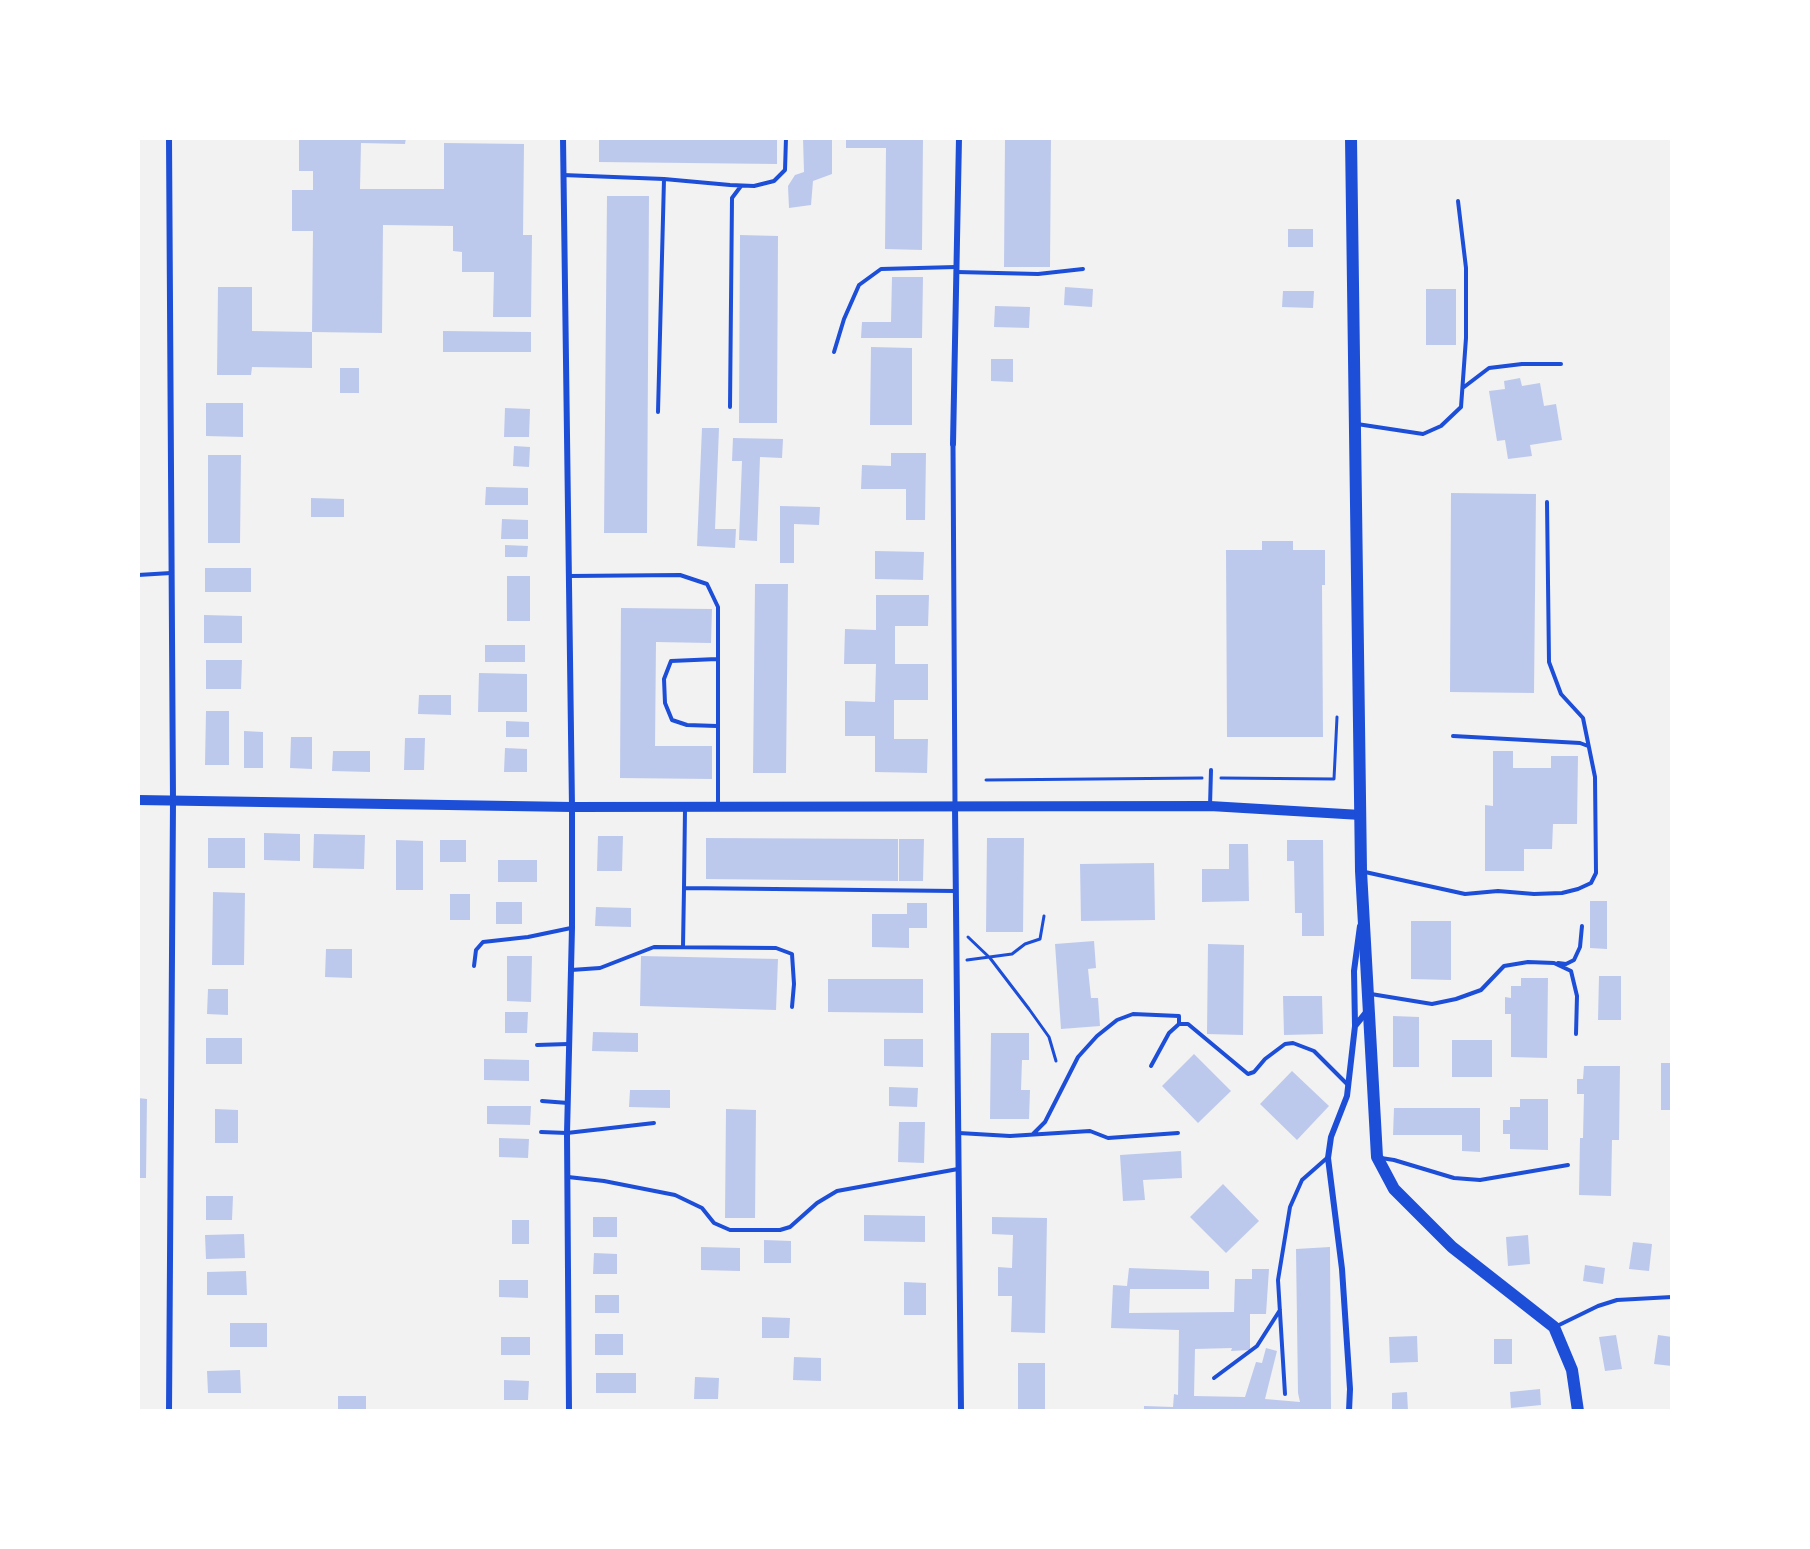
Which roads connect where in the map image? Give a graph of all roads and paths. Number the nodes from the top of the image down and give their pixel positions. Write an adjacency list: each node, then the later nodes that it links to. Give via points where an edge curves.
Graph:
1 (169, 138): 20 (street)
2 (563, 138): 6 (street)
3 (786, 138): 8 (lane, via 785,170 774,181)
4 (959, 138): 11 (street)
5 (1351, 138): 17 (main road)
6 (563, 175): 7 (lane); 22 (street)
7 (664, 178): 8 (lane); 16 (lane)
8 (742, 186): 15 (lane, via 732,198)
9 (1458, 201): 14 (lane, via 1466,268)
10 (1083, 269): 11 (lane, via 1038,274)
11 (957, 270): 12 (lane, via 881,269 859,285); 18 (street)
12 (834, 352)
13 (1561, 364): 14 (lane, via 1489,368)
14 (1463, 387): 17 (lane, via 1461,407 1441,426 1423,434)
15 (730, 407)
16 (658, 412)
17 (1356, 424): 38 (main road)
18 (953, 444): 35 (street)
19 (1547, 502): 27 (lane, via 1548,662 1561,694 1582,718)
20 (172, 573): 21 (lane); 32 (street)
21 (138, 575)
22 (569, 576): 23 (lane, via 680,575 707,584 717,607); 37 (street)
23 (717, 659): 25 (lane); 25 (lane, via 671,661 664,679 665,703 672,720 687,726)
24 (1337, 717): 29 (path, via 1334,779)
25 (717, 726): 34 (lane)
26 (1453, 736): 27 (lane)
27 (1588, 746): 39 (lane, via 1595,777 1596,873 1591,883 1562,893 1466,894)
28 (1211, 770): 29 (lane)
29 (1211, 778): 30 (path); 36 (lane)
30 (986, 780)
31 (138, 800): 32 (street)
32 (173, 801): 37 (street); 82 (street)
33 (685, 806): 34 (street); 37 (street); 40 (lane)
34 (718, 806): 35 (street)
35 (955, 806): 36 (street); 41 (street)
36 (1210, 806): 38 (street)
37 (572, 807): 45 (street)
38 (1361, 815): 39 (main road)
39 (1361, 871): 42 (main road)
40 (684, 888): 41 (lane); 47 (lane)
41 (955, 891): 69 (street)
42 (1362, 914): 53 (main road); 57 (street, via 1354,971)
43 (1044, 916): 48 (path, via 1040,939 1012,954)
44 (1582, 926): 50 (lane, via 1575,960)
45 (572, 928): 51 (lane, via 483,942 476,950); 52 (street)
46 (964, 933): 48 (path)
47 (683, 946): 52 (lane, via 654,947 600,968); 54 (lane, via 776,948 792,954)
48 (990, 958): 49 (path); 61 (path, via 1048,1037)
49 (966, 960)
50 (1554, 963): 53 (lane, via 1504,966 1481,990 1432,1004); 58 (lane, via 1570,971 1577,996)
51 (474, 966)
52 (570, 970): 59 (street)
53 (1367, 993): 55 (main road)
54 (792, 1007)
55 (1368, 1010): 57 (street); 72 (main road)
56 (1179, 1024): 62 (lane, via 1169,1033); 63 (lane, via 1188,1024 1248,1074 1285,1044 1293,1043 1314,1051); 71 (lane, via 1179,1016 1133,1014 1117,1020 1078,1057 1045,1122)
57 (1355, 1026): 63 (street)
58 (1576, 1034)
59 (568, 1044): 60 (lane); 65 (street)
60 (537, 1045)
61 (1056, 1061)
62 (1151, 1066)
63 (1349, 1085): 73 (street)
64 (542, 1101): 65 (lane)
65 (569, 1103): 68 (street)
66 (654, 1123): 68 (lane)
67 (542, 1132): 68 (lane)
68 (567, 1133): 76 (street)
69 (958, 1133): 71 (lane); 75 (street)
70 (1178, 1133): 71 (lane, via 1108,1138 1090,1131)
71 (1033, 1134)
72 (1377, 1157): 74 (lane, via 1454,1178 1480,1180); 79 (main road, via 1394,1189 1452,1247)
73 (1328, 1158): 78 (lane, via 1302,1180 1290,1207 1278,1280); 85 (street, via 1342,1269)
74 (1568, 1165)
75 (958, 1169): 76 (lane, via 837,1191 790,1227 780,1230 730,1230 714,1223 702,1208 675,1195); 84 (street)
76 (568, 1177): 83 (street)
77 (1672, 1297): 79 (lane, via 1617,1300)
78 (1280, 1309): 80 (lane, via 1257,1346); 81 (lane)
79 (1554, 1327): 86 (main road, via 1572,1370)
80 (1214, 1378)
81 (1285, 1394)
82 (169, 1411)
83 (569, 1411)
84 (961, 1411)
85 (1349, 1411)
86 (1578, 1411)

